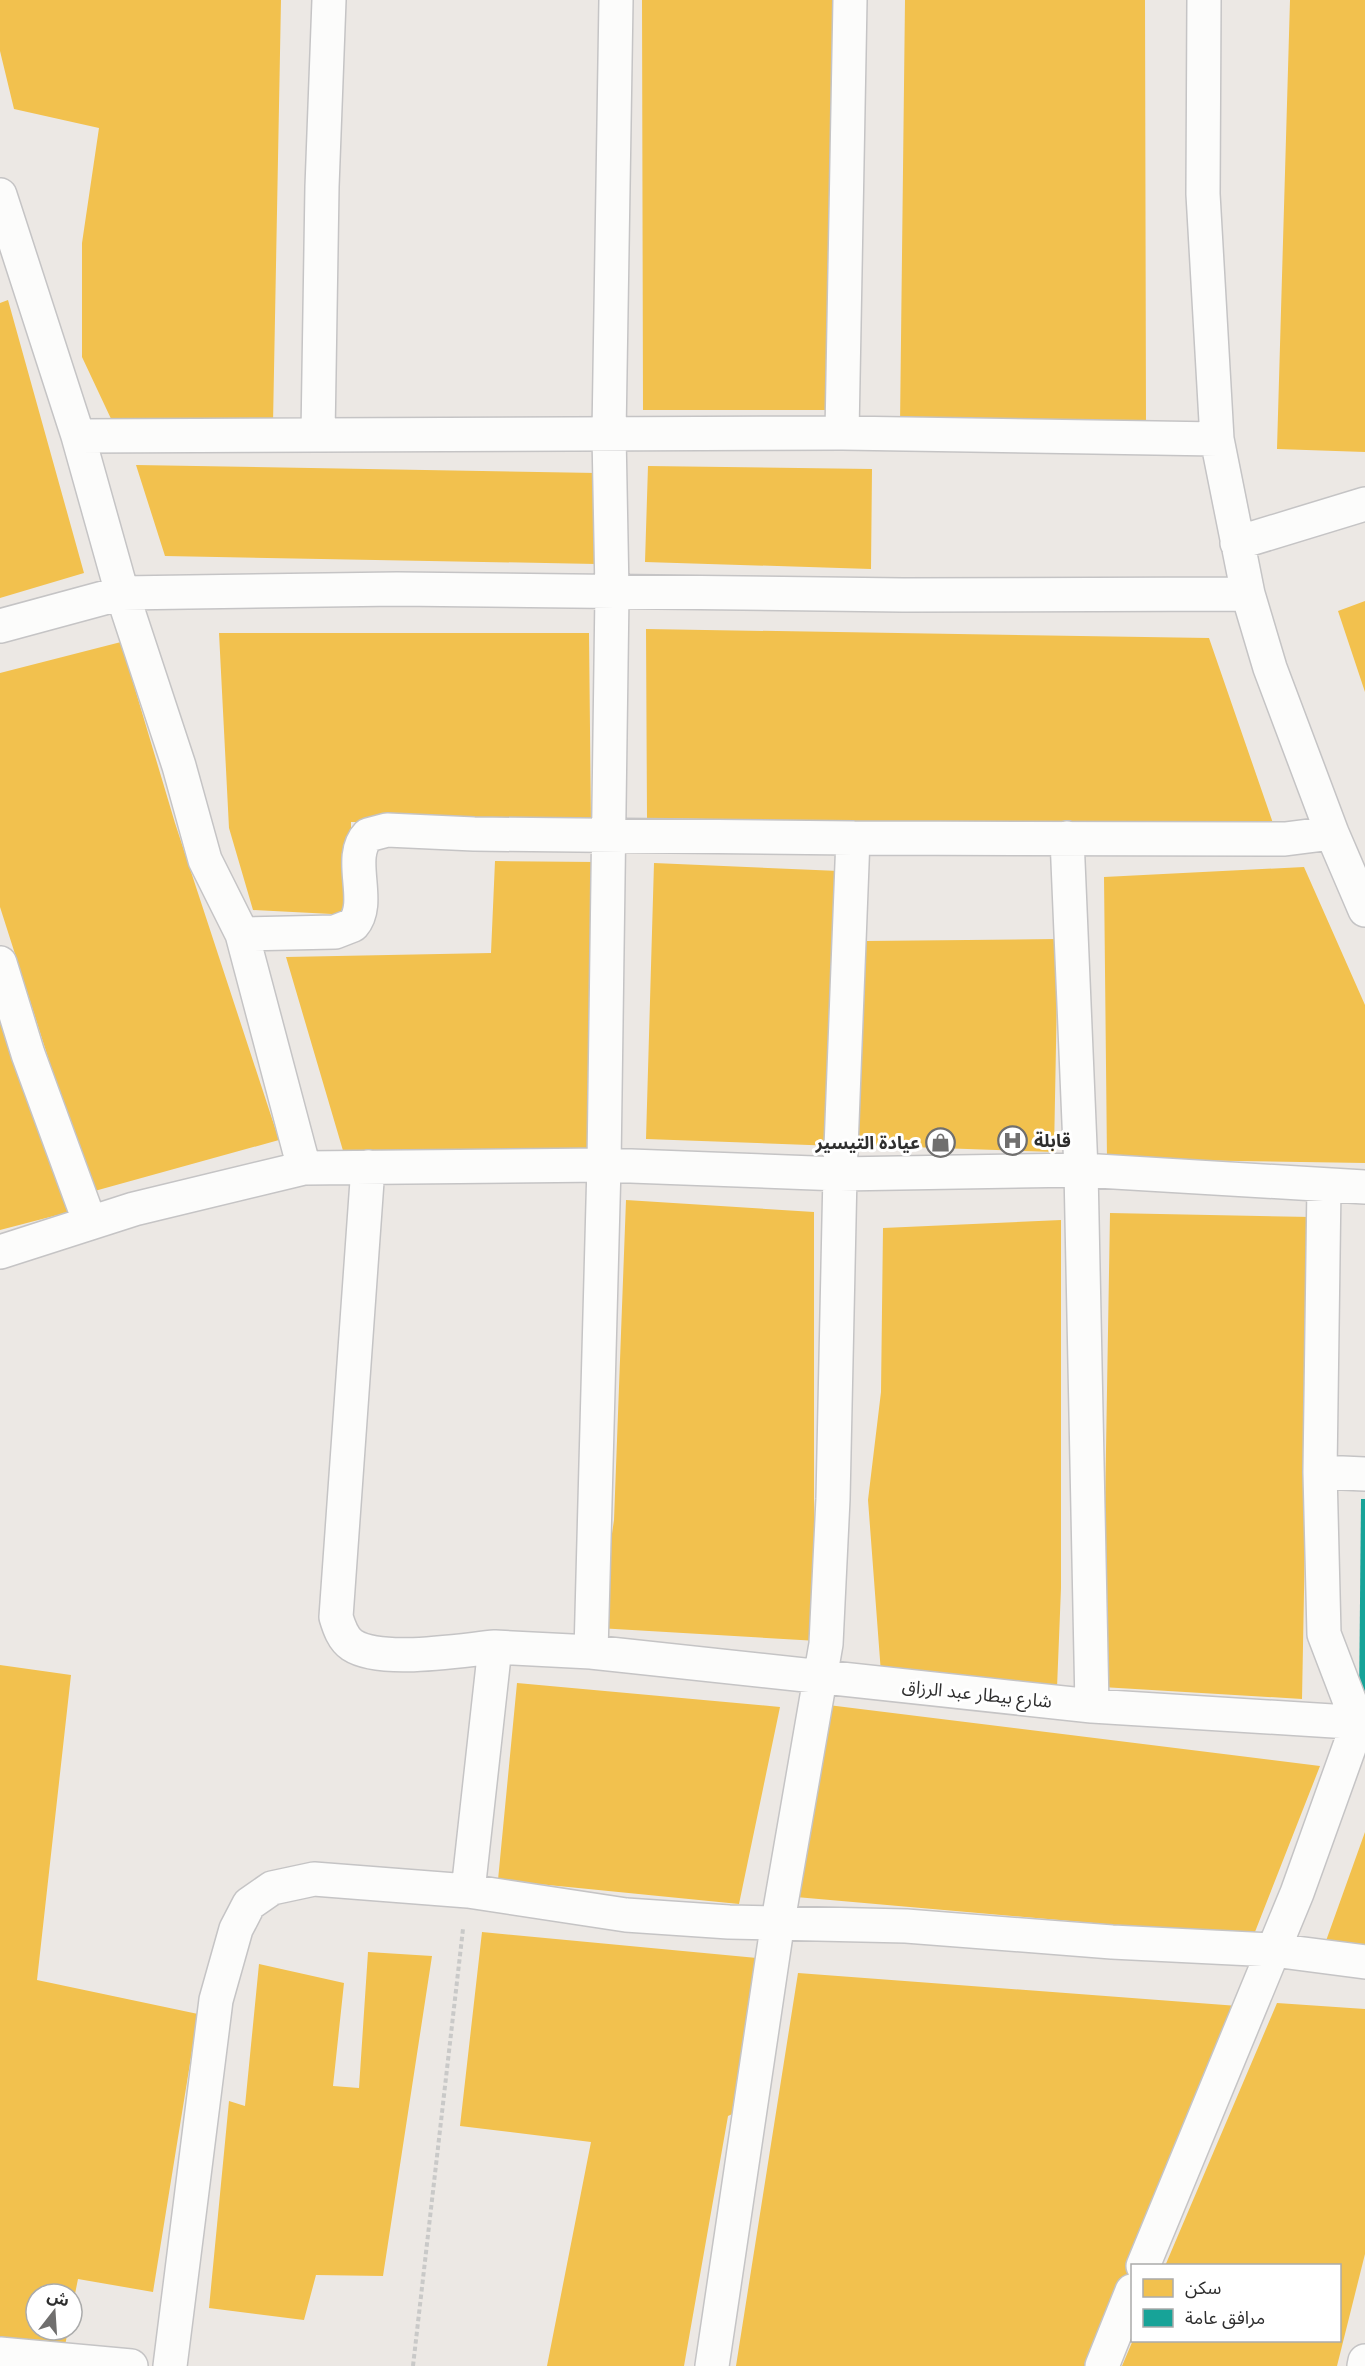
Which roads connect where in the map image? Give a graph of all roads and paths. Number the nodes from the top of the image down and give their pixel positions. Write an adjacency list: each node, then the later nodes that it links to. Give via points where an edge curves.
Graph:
1 (329, 0): 9 (street)
2 (616, 0): 8 (street)
3 (850, 0): 7 (street)
4 (1204, 0): 11 (street, via 1203,194)
5 (0, 195): 6 (street)
6 (11, 264): 10 (street)
7 (842, 433): 8 (street); 11 (street)
8 (609, 434): 9 (street); 15 (street)
9 (318, 435): 10 (street)
10 (78, 436): 14 (street)
11 (1217, 439): 13 (street)
12 (1365, 504): 13 (street)
13 (1237, 543): 16 (street)
14 (122, 593): 15 (street, via 398,589); 17 (street); 23 (street, via 179,766 205,860)
15 (612, 593): 16 (street); 19 (street)
16 (1248, 594): 18 (street, via 1270,668)
17 (0, 626)
18 (1332, 833): 21 (street, via 1285,839); 22 (street)
19 (608, 835): 20 (street); 23 (street, via 373,832 361,848 359,914 353,925 335,932); 25 (street)
20 (853, 838): 21 (street); 29 (street)
21 (1067, 838): 28 (street)
22 (1365, 910)
23 (242, 934): 27 (street)
24 (0, 963): 32 (street, via 28,1054)
25 (604, 1165): 26 (street); 29 (street); 37 (street)
26 (368, 1167): 27 (street); 36 (street, شارع بيطار عبد الرزاق, via 336,1617 352,1645 375,1652 408,1655)
27 (304, 1168): 32 (street)
28 (1082, 1170): 29 (street); 30 (street); 39 (street)
29 (840, 1174): 38 (street, via 833,1499)
30 (1324, 1185): 31 (street); 34 (street)
31 (1365, 1187)
32 (90, 1222): 33 (street)
33 (0, 1252)
34 (1320, 1472): 35 (street); 40 (street, via 1324,1634)
35 (1365, 1474)
36 (495, 1647): 37 (street, شارع بيطار عبد الرزاق); 41 (street)
37 (591, 1652): 38 (street, شارع بيطار عبد الرزاق)
38 (822, 1678): 39 (street, شارع بيطار عبد الرزاق); 42 (street)
39 (1092, 1706): 40 (street, شارع بيطار عبد الرزاق)
40 (1362, 1723): 43 (street)
41 (468, 1891): 42 (street, via 626,1915); 50 (street, via 314,1879 272,1888 249,1905 236,1929 216,2000); 51 (path)
42 (778, 1922): 43 (street, via 906,1926); 52 (street)
43 (1273, 1950): 44 (street); 45 (street)
44 (1365, 1962)
45 (1143, 2264)
46 (1131, 2294): 53 (street)
47 (0, 2354): 49 (street)
48 (1365, 2361): 54 (street)
49 (131, 2366)
50 (170, 2366)
51 (413, 2366)
52 (712, 2366)
53 (1102, 2366)
54 (1364, 2366)

